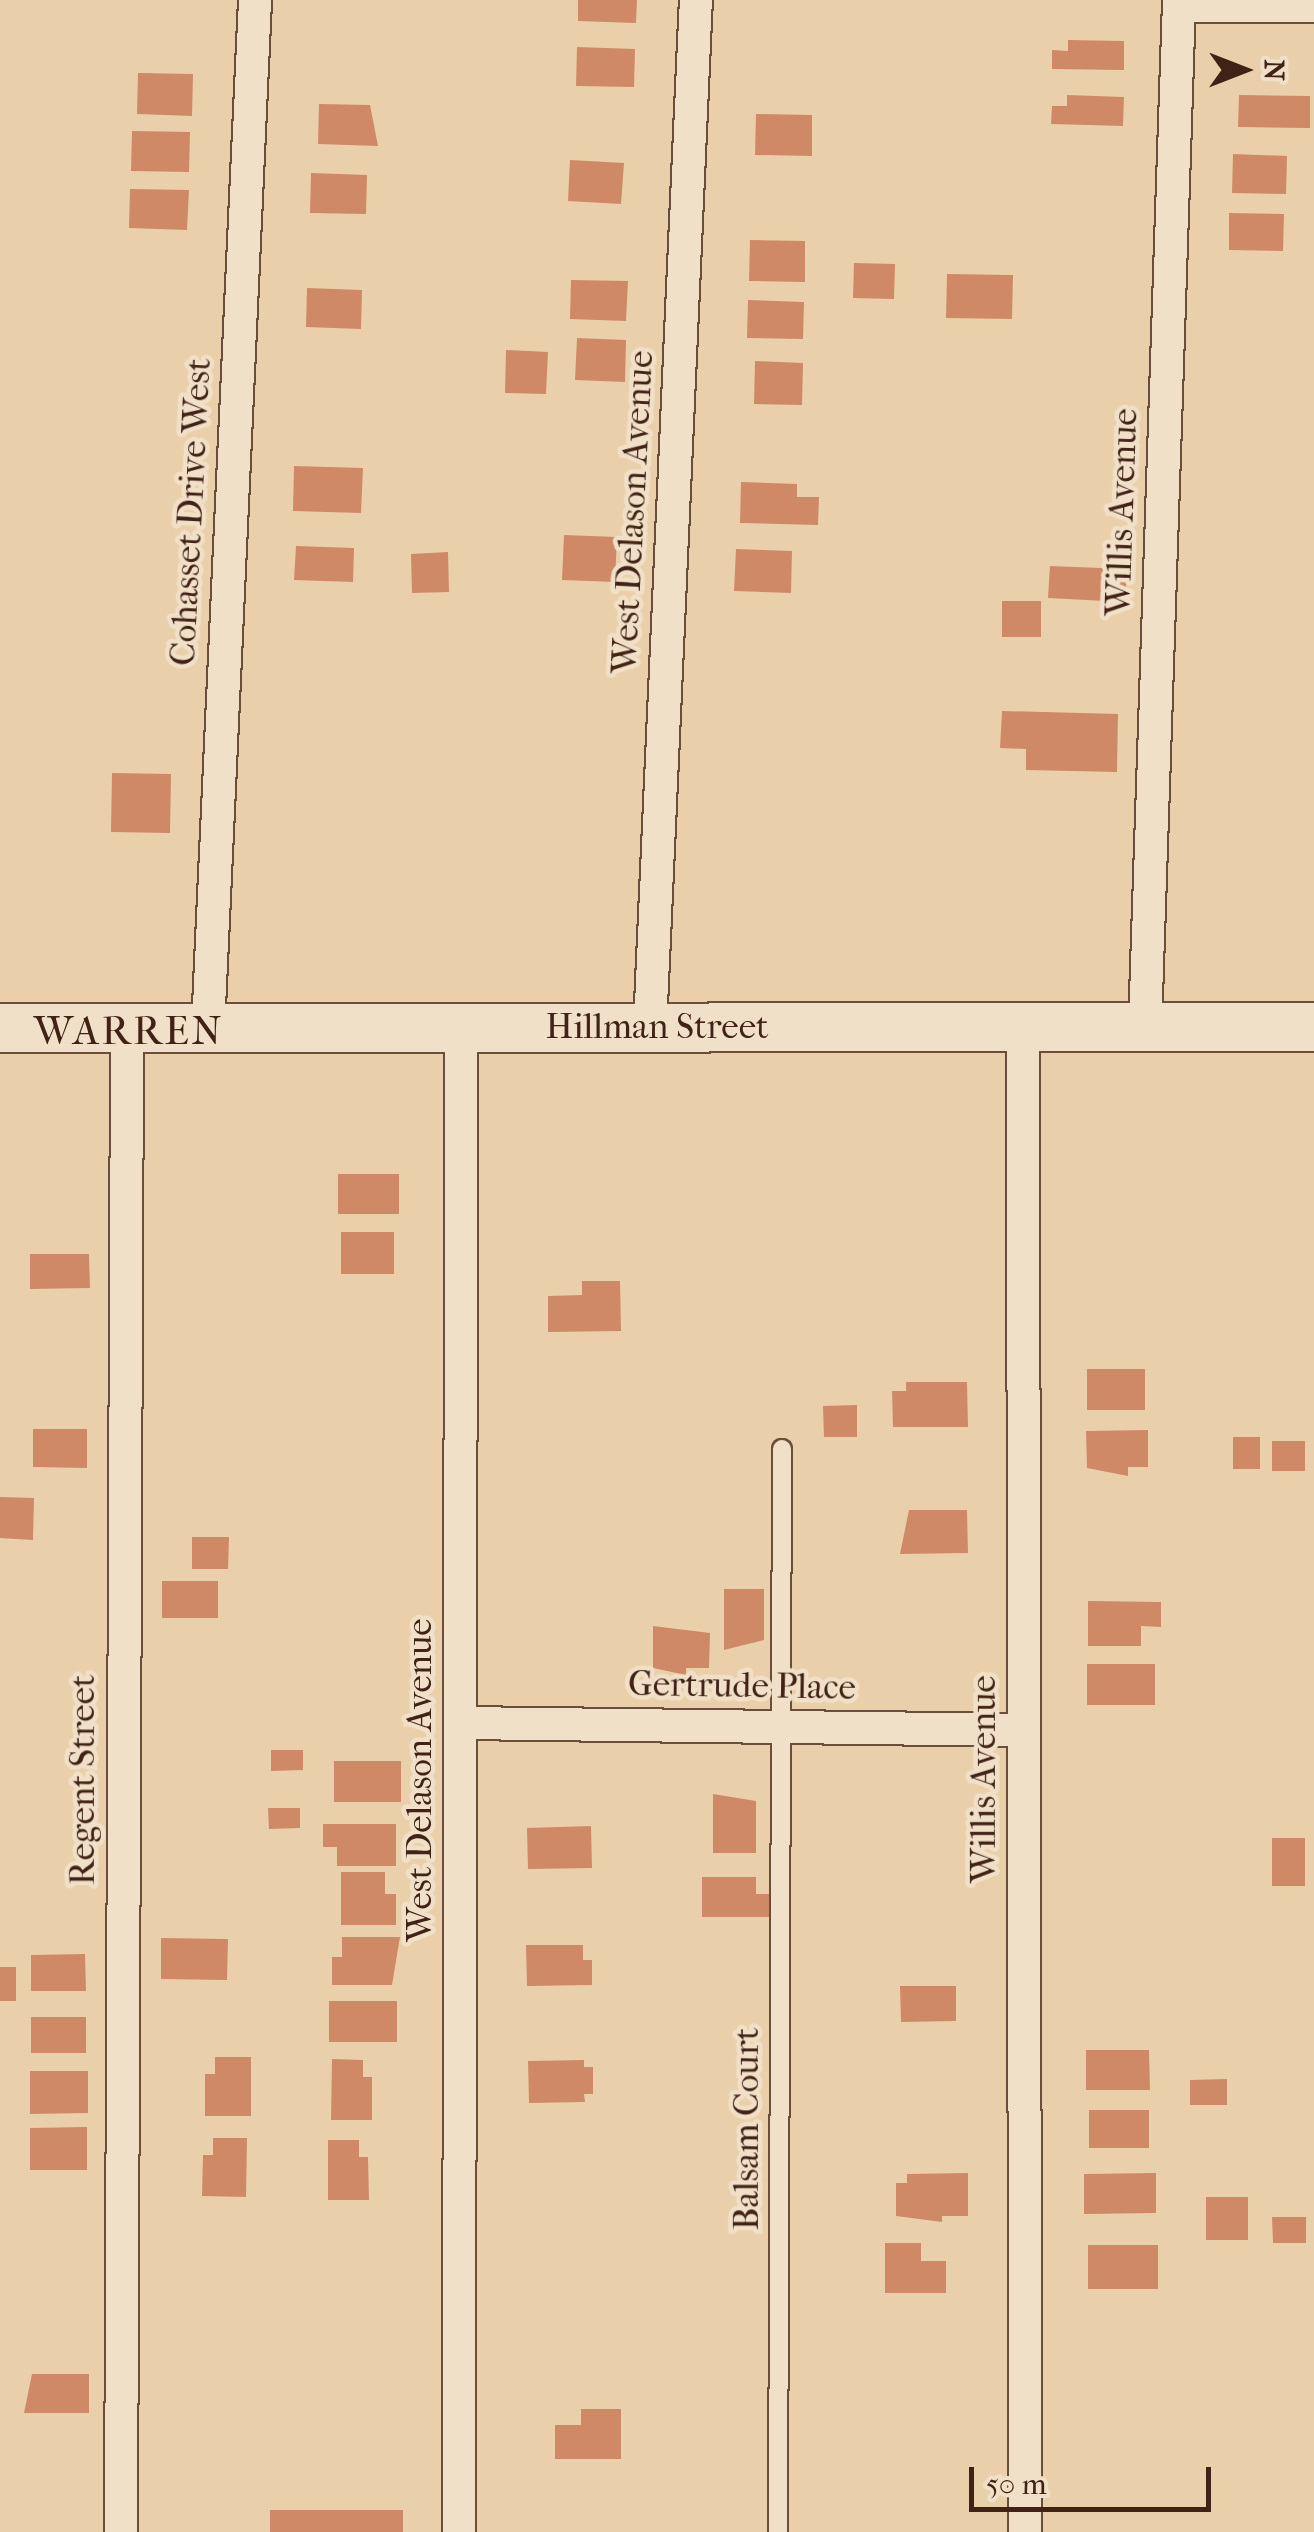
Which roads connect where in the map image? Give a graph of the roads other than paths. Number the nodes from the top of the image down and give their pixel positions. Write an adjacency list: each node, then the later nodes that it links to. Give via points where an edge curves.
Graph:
1 (255, 0): 11 (street, Cohasset Drive West)
2 (696, 0): 6 (street, West Delason Avenue)
3 (1179, 3): 4 (street); 8 (street, Willis Avenue)
4 (1314, 6)
5 (1314, 1026): 8 (street, Hillman Street)
6 (650, 1027): 7 (street, Hillman Street); 12 (street, Hillman Street)
7 (1023, 1027): 8 (street, Hillman Street); 16 (street, Willis Avenue)
8 (1145, 1027)
9 (0, 1028): 10 (street, Hillman Street)
10 (127, 1028): 11 (street, Hillman Street); 17 (street, Regent Street)
11 (208, 1028): 12 (street, Hillman Street)
12 (461, 1028): 14 (street, West Delason Avenue)
13 (782, 1449): 15 (lane, Balsam Court)
14 (460, 1723): 15 (street, Gertrude Place); 18 (street, West Delason Avenue)
15 (781, 1727): 16 (street, Gertrude Place); 19 (lane, Balsam Court)
16 (1024, 1730): 20 (street, Willis Avenue)
17 (121, 2532)
18 (459, 2532)
19 (778, 2532)
20 (1024, 2532)

